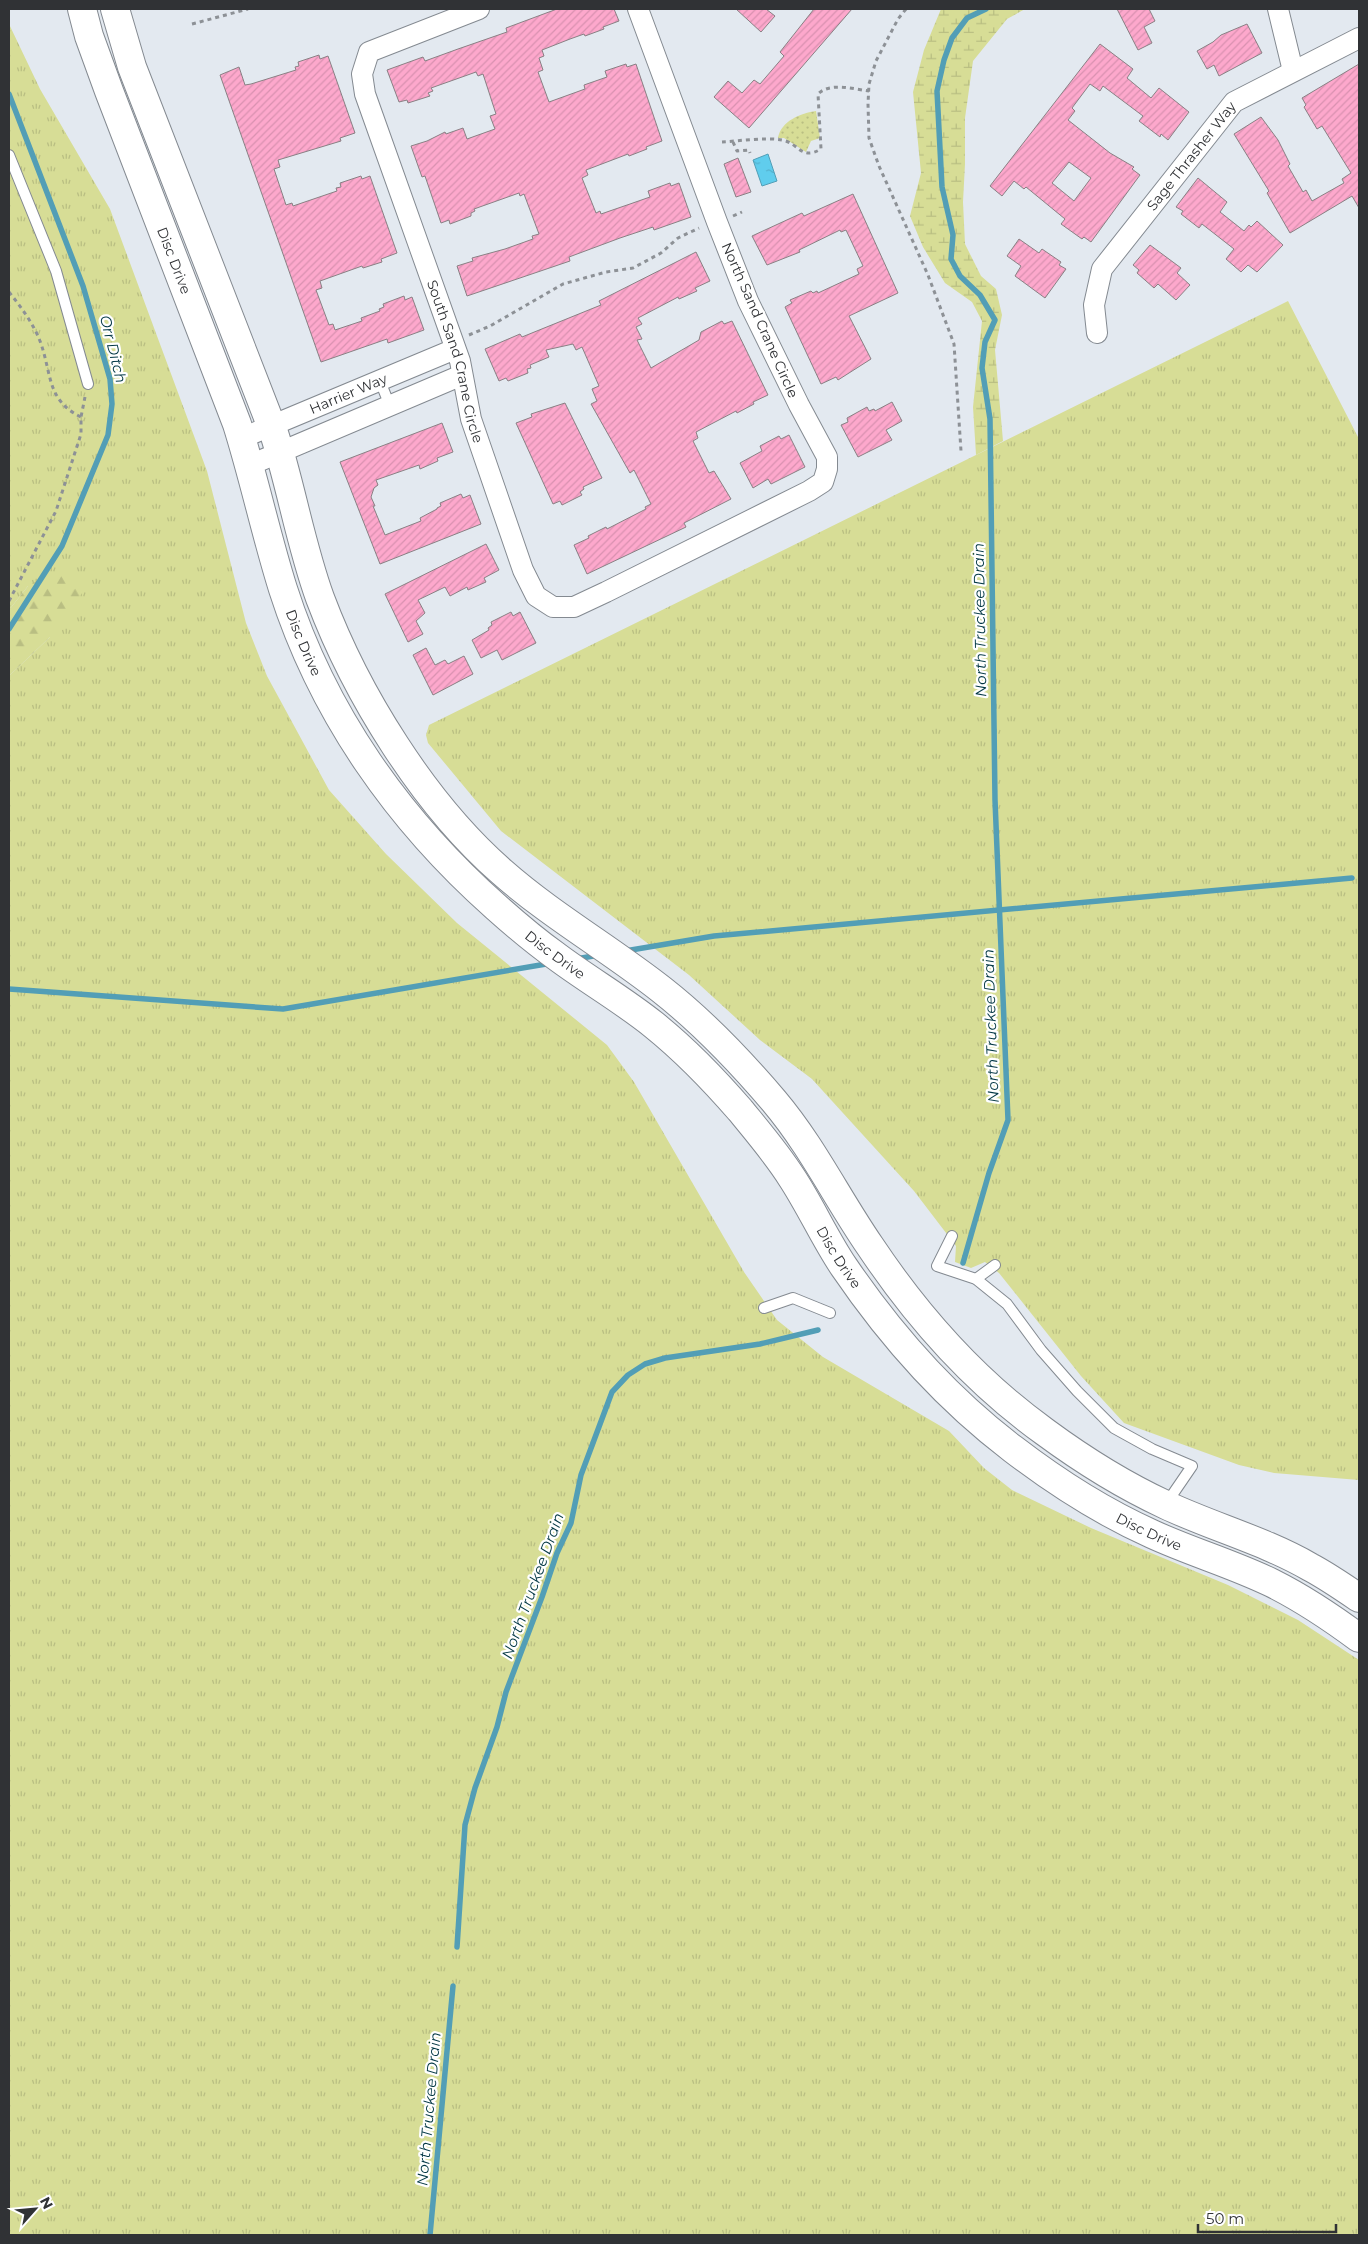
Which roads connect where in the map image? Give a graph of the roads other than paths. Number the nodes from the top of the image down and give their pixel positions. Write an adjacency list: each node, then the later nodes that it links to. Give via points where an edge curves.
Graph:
1 (82, 9): 7 (main road, Disc Drive)
2 (86, 9): 7 (main road)
3 (116, 9): 17 (main road, via 132,67)
4 (478, 9): 12 (street, South Sand Crane Circle, via 369,52 362,74 365,94)
5 (639, 9): 21 (street, North Sand Crane Circle, via 748,301 827,457 823,482)
6 (1278, 9): 9 (street)
7 (89, 36): 18 (main road, Disc Drive)
8 (1359, 38): 9 (street, Sage Thrasher Way)
9 (1293, 71): 11 (street, Sage Thrasher Way, via 1234,102 1102,269 1094,305)
10 (9, 155): 15 (lane, via 56,271)
11 (1097, 333)
12 (454, 346): 13 (street, South Sand Crane Circle); 14 (street, Harrier Way)
13 (462, 376): 16 (street, Harrier Way); 21 (street, South Sand Crane Circle, via 471,419 523,570 536,596 553,607 574,606)
14 (380, 381): 16 (lane); 17 (street, Harrier Way)
15 (88, 384)
16 (390, 406): 19 (street, Harrier Way)
17 (271, 426): 18 (street, Harrier Way); 19 (main road)
18 (242, 438): 20 (main road, Disc Drive)
19 (280, 453): 20 (street, Harrier Way); 27 (main road, via 305,551 341,647 386,730 429,792 499,870 662,990 717,1038 747,1070 800,1135 894,1282 963,1364 1042,1431 1083,1459)
20 (250, 465): 29 (main road, Disc Drive, via 297,629 340,720 373,771 413,824 497,908 555,955 655,1025 730,1099 768,1143 792,1178 842,1264 936,1382 1011,1448 1081,1496 1150,1533 1273,1584)
21 (711, 540)
22 (952, 1236): 24 (lane, via 937,1266)
23 (995, 1265): 24 (lane)
24 (976, 1279): 27 (lane, via 1007,1304 1041,1350 1114,1428 1192,1466)
25 (764, 1308): 26 (lane, via 793,1298)
26 (830, 1313)
27 (1166, 1505): 28 (main road, via 1308,1566)
28 (1359, 1598)
29 (1359, 1638)

